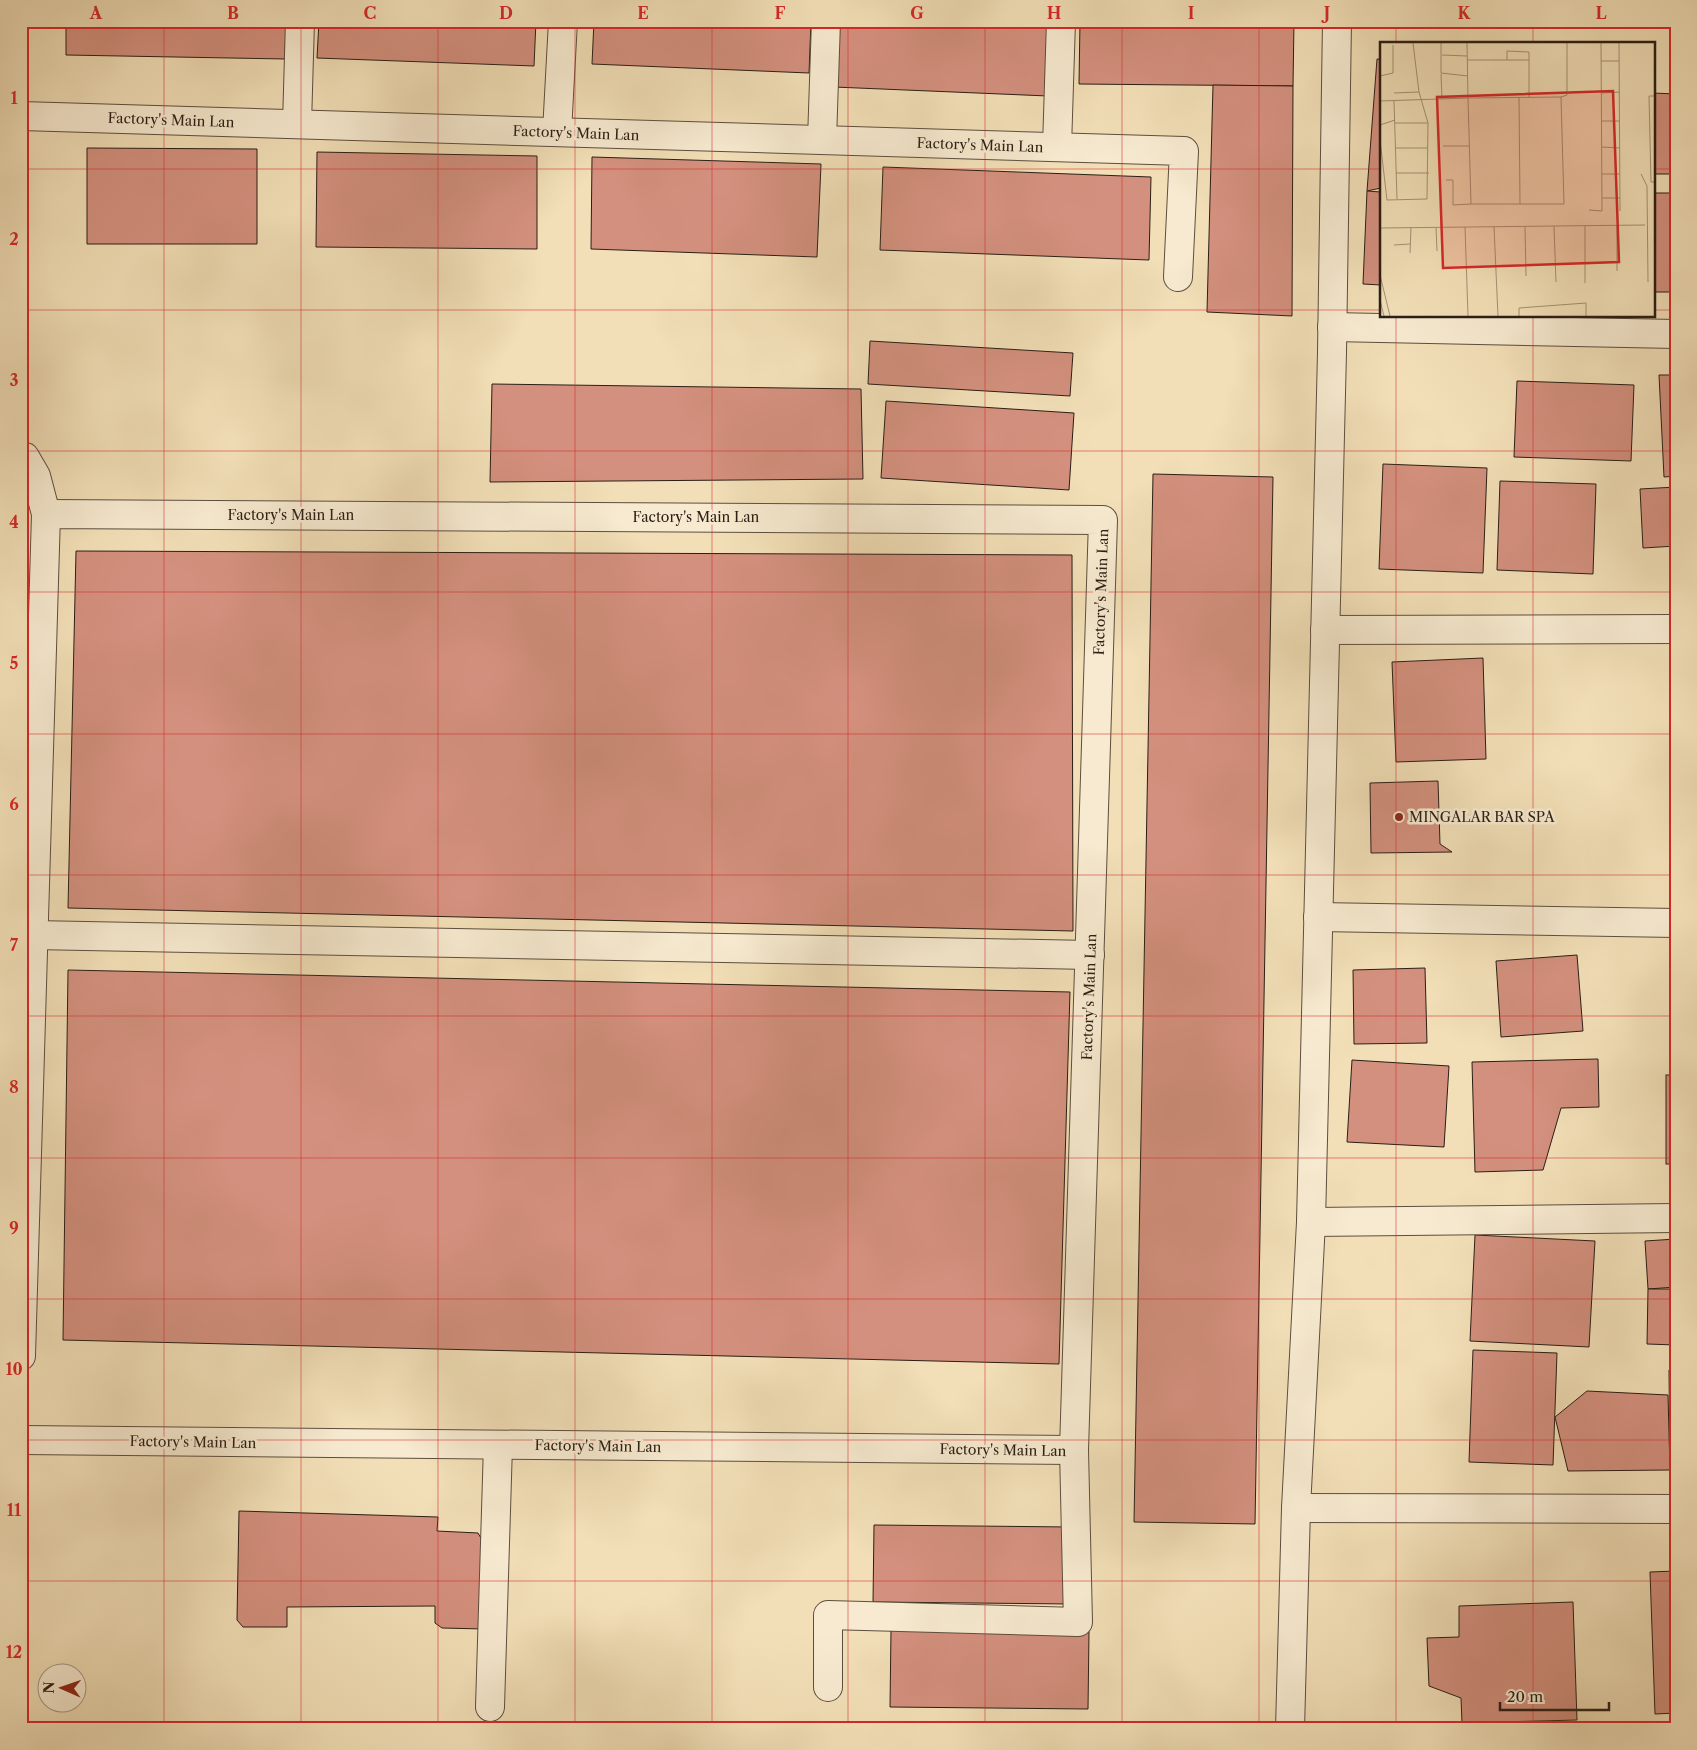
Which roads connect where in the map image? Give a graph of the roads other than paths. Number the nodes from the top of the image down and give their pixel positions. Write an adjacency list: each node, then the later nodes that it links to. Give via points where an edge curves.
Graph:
1 (300, 21): 7 (street)
2 (563, 21): 8 (street)
3 (826, 21): 9 (street)
4 (1062, 21): 10 (street)
5 (1337, 21): 12 (street)
6 (21, 116): 7 (street, Factory's Main Lan)
7 (297, 124): 8 (street, Factory's Main Lan)
8 (557, 132): 9 (street, Factory's Main Lan)
9 (822, 140): 10 (street, Factory's Main Lan)
10 (1057, 147): 11 (street, Factory's Main Lan, via 1184,151)
11 (1178, 277)
12 (1332, 327): 13 (street); 17 (street)
13 (1676, 334)
14 (21, 457): 15 (street, via 25,458 36,476)
15 (46, 514): 18 (street); 22 (street, Factory's Main Lan, via 1103,520)
16 (1676, 629): 17 (street)
17 (1325, 630): 19 (street)
18 (29, 829): 21 (street)
19 (1318, 917): 20 (street); 24 (street)
20 (1676, 923)
21 (33, 935): 22 (street); 25 (street)
22 (1090, 955): 28 (street, Factory's Main Lan)
23 (1676, 1218): 24 (street)
24 (1311, 1222): 29 (street)
25 (21, 1356)
26 (21, 1440): 27 (street, Factory's Main Lan)
27 (498, 1445): 28 (street, Factory's Main Lan); 32 (street)
28 (1074, 1450): 31 (street, via 1078,1622 828,1615)
29 (1296, 1508): 30 (street); 33 (street)
30 (1676, 1509)
31 (828, 1687)
32 (490, 1707)
33 (1290, 1729)

